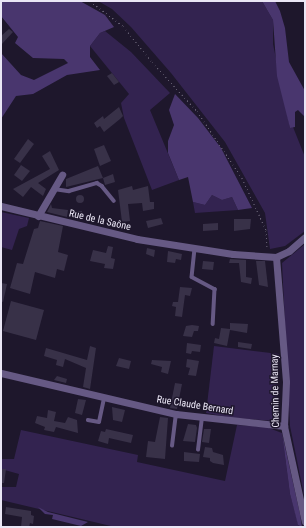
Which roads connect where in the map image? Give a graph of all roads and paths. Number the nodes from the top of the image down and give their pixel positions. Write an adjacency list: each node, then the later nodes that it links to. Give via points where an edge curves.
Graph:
1 (90, 1): 9 (path, via 123,26 152,62 198,111 224,148 266,230)
2 (62, 175): 3 (street)
3 (53, 188): 4 (lane, via 69,191 97,183); 6 (street)
4 (114, 201)
5 (1, 206): 6 (street, Rue de la Saône)
6 (38, 216): 8 (street, Rue de la Saône)
7 (305, 237): 10 (street, via 289,251)
8 (195, 249): 9 (street, Rue de la Saône); 11 (lane, via 192,277 215,289)
9 (266, 256): 10 (street, Rue de la Saône)
10 (276, 257): 17 (street, Chemin de Marnay, via 286,382)
11 (213, 324)
12 (1, 373): 13 (street, Rue Claude Bernard)
13 (104, 399): 14 (street, Rue Claude Bernard); 16 (lane, via 99,422)
14 (176, 414): 15 (street, Rue Claude Bernard); 18 (lane)
15 (202, 417): 17 (street, Rue Claude Bernard); 19 (lane)
16 (88, 420)
17 (284, 426): 20 (street, Chemin de Marnay)
18 (172, 446)
19 (198, 450)
20 (305, 522)

